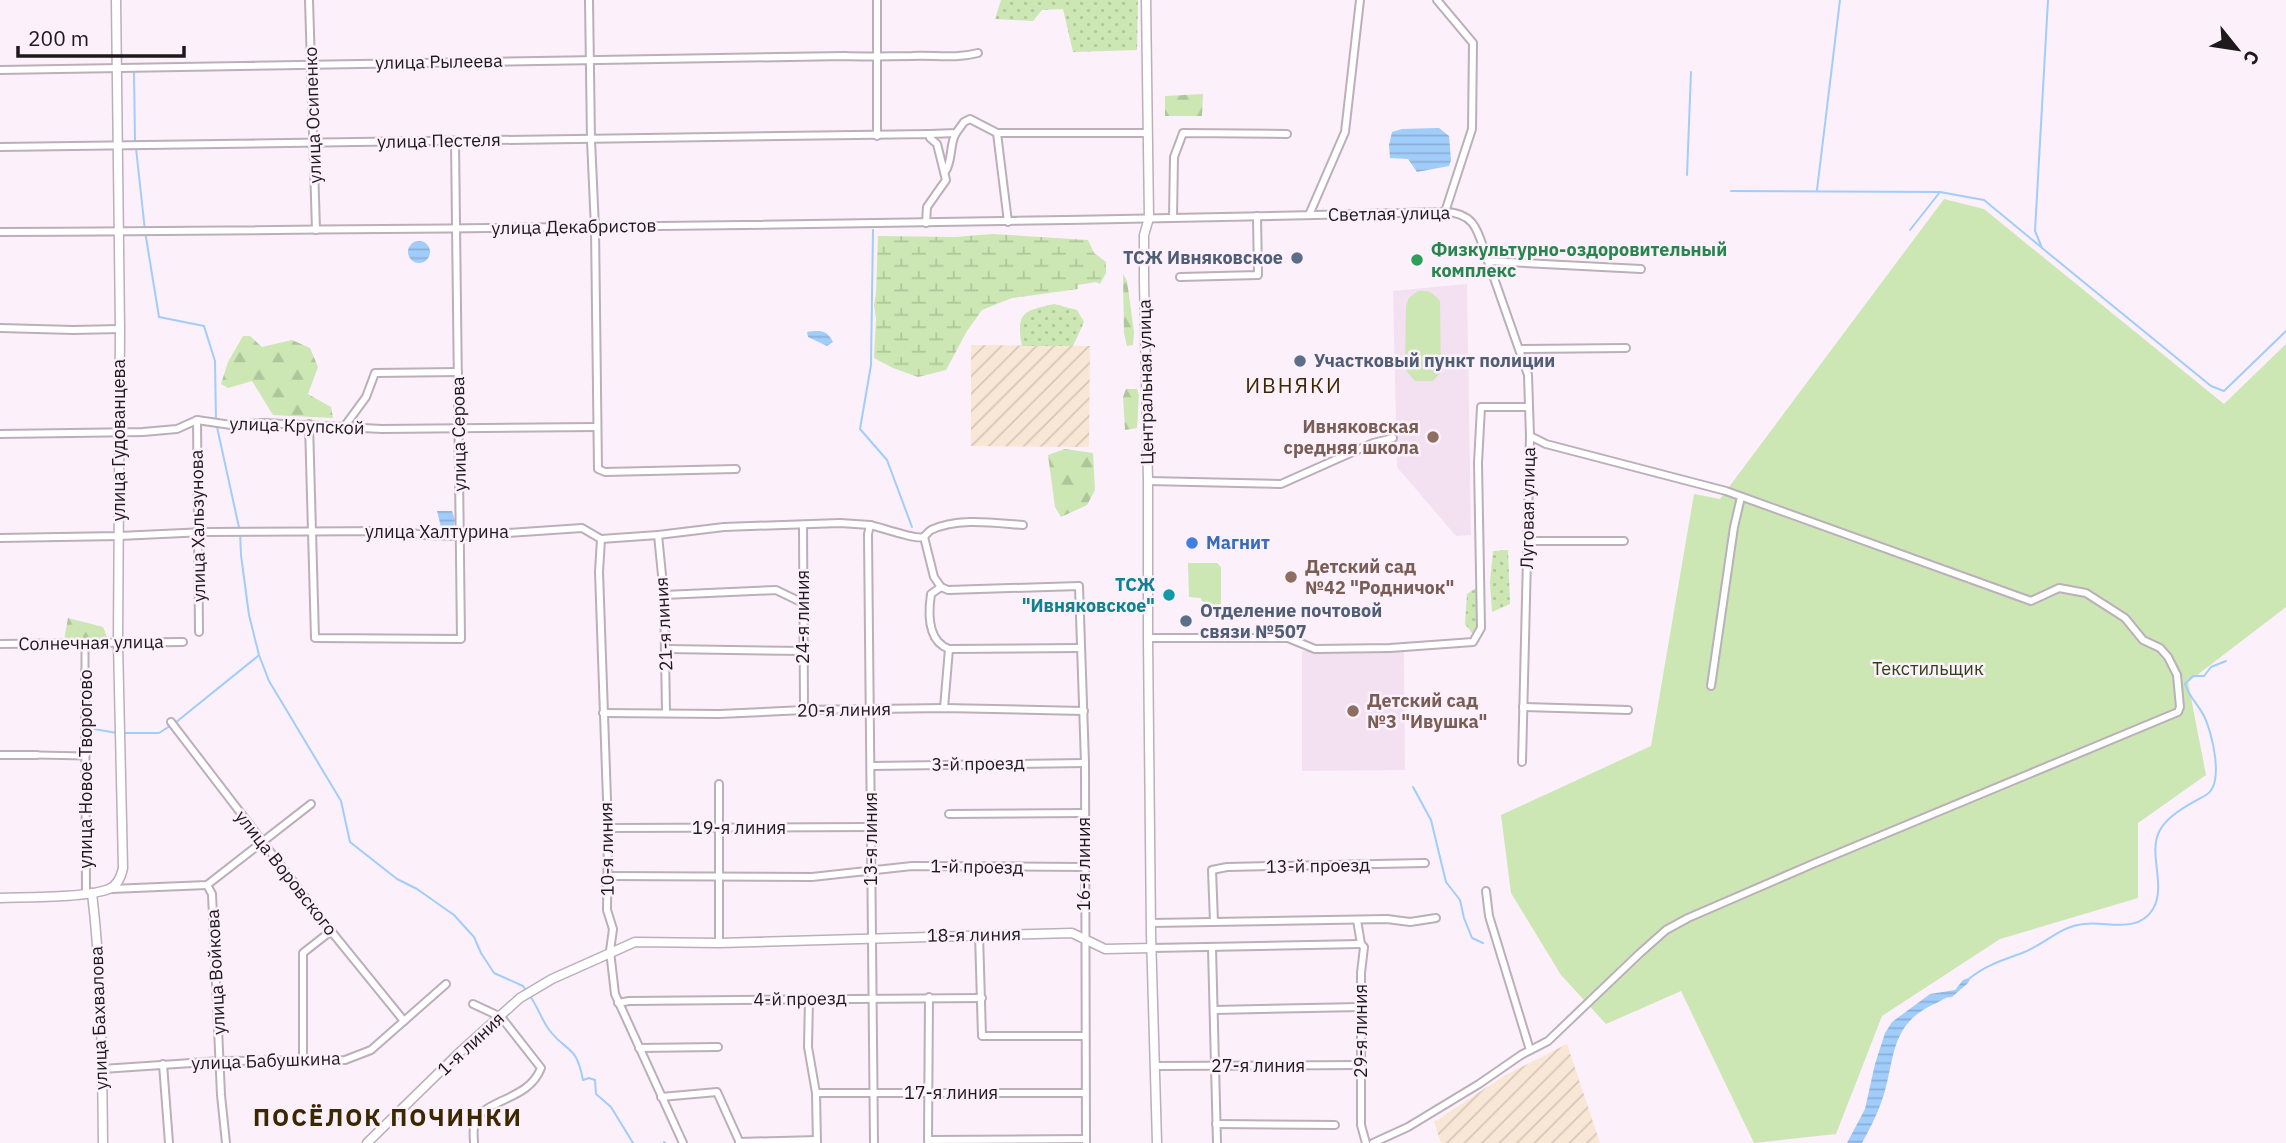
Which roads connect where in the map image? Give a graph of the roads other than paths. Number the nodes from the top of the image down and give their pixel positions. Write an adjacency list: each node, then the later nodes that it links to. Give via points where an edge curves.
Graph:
1 (116, 0): 12 (street, улица Гудованцева)
2 (309, 0): 11 (street, улица Осипенко)
3 (589, 0): 10 (street)
4 (877, 0): 9 (street)
5 (1146, 0): 16 (street, Центральная улица)
6 (1360, 0): 27 (street, via 1345,132)
7 (1437, 0): 26 (street, via 1474,43 1472,129)
8 (978, 53): 9 (street, улица Рылеева)
9 (877, 57): 10 (street, улица Рылеева); 19 (street)
10 (591, 60): 11 (street, улица Рылеева); 20 (street)
11 (312, 64): 12 (street, улица Рылеева); 22 (street, улица Осипенко)
12 (118, 66): 13 (street, улица Рылеева); 23 (street, улица Гудованцева)
13 (0, 69)
14 (956, 133): 15 (street, улица Пестеля, via 970,119); 17 (street, улица Пестеля); 25 (street)
15 (998, 133): 16 (street); 31 (street)
16 (1147, 133): 29 (street, Центральная улица)
17 (930, 134): 19 (street, улица Пестеля); 25 (street)
18 (1287, 134): 30 (street, via 1183,133 1174,157)
19 (877, 135): 20 (street, улица Пестеля)
20 (591, 140): 21 (street, улица Пестеля); 33 (street)
21 (455, 141): 22 (street, улица Пестеля); 34 (street, улица Серова)
22 (314, 142): 23 (street, улица Пестеля); 35 (street, улица Осипенко)
23 (118, 145): 24 (street, улица Пестеля); 36 (street, улица Гудованцева)
24 (0, 148)
25 (945, 172): 32 (street, via 946,180 927,207)
26 (1445, 212): 27 (street, Светлая улица); 38 (street, Светлая улица, via 1470,219)
27 (1309, 215): 28 (street, Светлая улица)
28 (1257, 216): 30 (street, Светлая улица); 40 (street, via 1258,275)
29 (1149, 218): 30 (street, Светлая улица); 31 (street, улица Декабристов); 57 (street, Центральная улица, via 1144,235)
30 (1173, 218)
31 (1008, 222): 32 (street, улица Декабристов)
32 (926, 223): 33 (street, улица Декабристов)
33 (595, 228): 34 (street, улица Декабристов); 50 (street)
34 (455, 229): 35 (street, улица Декабристов); 45 (street, улица Серова)
35 (316, 230): 36 (street, улица Декабристов)
36 (119, 231): 37 (street, улица Декабристов); 42 (street, улица Гудованцева)
37 (0, 232)
38 (1488, 261): 39 (street); 44 (street, Луговая улица)
39 (1641, 269)
40 (1180, 277)
41 (0, 328): 42 (street)
42 (120, 329): 52 (street, улица Гудованцева)
43 (1626, 348): 44 (street)
44 (1520, 349): 46 (street, Луговая улица, via 1528,375)
45 (458, 372): 49 (street, via 375,373 366,397); 51 (street, улица Серова)
46 (1529, 407): 54 (street, Луговая улица); 76 (street, via 1481,407 1481,628 1475,641 1315,649 1288,638)
47 (197, 420): 48 (street, улица Крупской); 52 (street, улица Крупской, via 177,429); 62 (street, улица Хальзунова)
48 (309, 425): 49 (street, улица Крупской); 63 (street)
49 (344, 427): 51 (street, улица Крупской)
50 (596, 427): 51 (street, улица Крупской); 56 (street, via 599,472)
51 (459, 428): 66 (street, улица Серова)
52 (119, 433): 53 (street, улица Крупской); 65 (street, улица Гудованцева)
53 (0, 434)
54 (1530, 436): 58 (street); 70 (street, Луговая улица)
55 (1393, 438): 57 (street, via 1281,484)
56 (736, 469)
57 (1148, 481): 76 (street, Центральная улица)
58 (1741, 497): 86 (street); 148 (street, via 2031,601 2059,588 2086,593 2125,618 2143,640 2168,657 2177,675 2180,707 2178,712 1688,918 1666,930 1548,1041)
59 (803, 525): 60 (street, улица Халтурина); 64 (street, улица Халтурина); 74 (street, 24-я линия)
60 (870, 525): 67 (street, улица Халтурина); 89 (street, 13-я линия)
61 (1023, 525): 67 (street, via 953,524 933,529)
62 (198, 532): 63 (street, улица Халтурина); 65 (street, улица Халтурина); 75 (street, улица Хальзунова)
63 (314, 532): 66 (street, улица Халтурина); 66 (street, улица Серова, via 315,638 461,639)
64 (658, 535): 69 (street, улица Халтурина); 73 (street, 21-я линия)
65 (119, 536): 68 (street, улица Халтурина); 78 (street, улица Гудованцева)
66 (461, 536): 69 (street, улица Халтурина, via 582,528)
67 (924, 537): 72 (street, via 934,578)
68 (0, 538)
69 (601, 539): 94 (street, 10-я линия)
70 (1528, 541): 71 (street); 87 (street, Луговая улица)
71 (1624, 541)
72 (941, 587): 81 (street, 16-я линия, via 1079,586); 83 (street, via 932,594 929,606 931,633)
73 (664, 595): 74 (street, via 776,590); 82 (street, 21-я линия)
74 (803, 603): 84 (street, 24-я линия)
75 (200, 632)
76 (1148, 638): 123 (street, Центральная улица)
77 (183, 642): 78 (street, Солнечная улица)
78 (118, 643): 80 (street, Солнечная улица); 116 (street, улица Гудованцева, via 124,868)
79 (0, 644): 80 (street, Солнечная улица)
80 (85, 644): 85 (street, улица Новое Творогово)
81 (1081, 648): 83 (street); 91 (street, 16-я линия)
82 (666, 649): 84 (street); 93 (street, 21-я линия)
83 (949, 649): 88 (street)
84 (804, 650): 90 (street, 24-я линия)
85 (85, 671): 98 (street, улица Новое Творогово)
86 (1711, 686)
87 (1523, 707): 92 (street); 99 (street, Луговая улица)
88 (944, 708): 89 (street, 20-я линия); 91 (street, 20-я линия)
89 (869, 709): 90 (street, 20-я линия); 101 (street, 13-я линия)
90 (804, 710): 93 (street, 20-я линия)
91 (1084, 710): 100 (street, 16-я линия)
92 (1628, 710)
93 (666, 712): 94 (street, 20-я линия)
94 (603, 713): 107 (street, 10-я линия)
95 (171, 722): 109 (street, улица Воровского)
96 (0, 755): 97 (street)
97 (37, 755): 98 (street)
98 (86, 756): 118 (street, улица Новое Творогово)
99 (1522, 762)
100 (1085, 763): 101 (street, 3-й проезд); 104 (street, 16-я линия)
101 (871, 766): 106 (street, 13-я линия)
102 (719, 784): 108 (street)
103 (311, 804): 109 (street)
104 (1084, 813): 105 (street); 111 (street, 16-я линия)
105 (949, 814)
106 (870, 827): 108 (street, 19-я линия); 112 (street, 13-я линия)
107 (608, 828): 108 (street, 19-я линия); 113 (street, 10-я линия)
108 (720, 829): 114 (street)
109 (263, 843): 115 (street); 124 (street, улица Воровского)
110 (1425, 863): 122 (street, 13-й проезд, via 1212,870)
111 (1084, 867): 112 (street, 1-й проезд); 127 (street, 16-я линия)
112 (870, 870): 114 (street, 1-й проезд, via 813,877); 126 (street, 13-я линия)
113 (607, 876): 114 (street, 1-й проезд); 132 (street, 10-я линия)
114 (720, 876): 128 (street)
115 (207, 885): 116 (street); 149 (street, улица Войкова, via 212,894)
116 (111, 888): 118 (street)
117 (1486, 891): 148 (street, via 1489,916)
118 (89, 893): 119 (street); 155 (street, улица Бахвалова, via 96,925)
119 (0, 898)
120 (1436, 918): 121 (street)
121 (1357, 920): 122 (street); 129 (street, 29-я линия)
122 (1214, 922): 123 (street)
123 (1152, 923): 130 (street)
124 (331, 932): 144 (street, улица Воровского); 150 (street, via 303,953)
125 (979, 934): 126 (street, 18-я линия); 127 (street, 18-я линия, via 1072,933); 137 (street)
126 (872, 937): 128 (street, 18-я линия); 135 (street, 13-я линия)
127 (1084, 938): 130 (street, 18-я линия, via 1105,949); 145 (street, 16-я линия)
128 (719, 943): 132 (street, 18-я линия, via 635,942)
129 (1361, 944): 131 (street, 18-я линия); 141 (street, 29-я линия)
130 (1152, 948): 131 (street, 18-я линия); 153 (street)
131 (1212, 948): 142 (street)
132 (610, 951): 133 (street, 18-я линия); 139 (street, 10-я линия)
133 (588, 964): 143 (street, 1-я линия, via 528,993)
134 (446, 984): 144 (street, улица Бабушкина)
135 (873, 998): 136 (street, 4-й проезд); 138 (street, 4-й проезд); 157 (street, 13-я линия)
136 (929, 998): 137 (street, 4-й проезд); 158 (street)
137 (982, 998): 145 (street, via 982,1036)
138 (809, 999): 139 (street, 4-й проезд); 156 (street, via 808,1047)
139 (618, 1003): 147 (street, 10-я линия)
140 (472, 1004): 143 (street)
141 (1361, 1007): 142 (street); 152 (street, 29-я линия)
142 (1214, 1010): 154 (street)
143 (501, 1017): 169 (street, 1-я линия); 170 (street, via 541,1068 522,1092 483,1112 476,1120)
144 (404, 1021): 150 (street, улица Бабушкина, via 371,1050 345,1060)
145 (1085, 1036): 159 (street, 16-я линия)
146 (718, 1047): 147 (street)
147 (639, 1048): 160 (street, 10-я линия)
148 (1530, 1050): 177 (street, via 1408,1127)
149 (221, 1061): 150 (street, улица Бабушкина); 151 (street, улица Бабушкина); 168 (street, улица Войкова)
150 (303, 1061)
151 (163, 1064): 155 (street, улица Бабушкина); 167 (street)
152 (1361, 1065): 154 (street, 27-я линия); 176 (street, 29-я линия, via 1361,1125)
153 (1155, 1066): 154 (street, 27-я линия); 174 (street)
154 (1215, 1066): 161 (street)
155 (102, 1069): 166 (street, улица Бахвалова)
156 (816, 1093): 157 (street, 17-я линия); 163 (street)
157 (873, 1093): 158 (street, 17-я линия); 173 (street, 13-я линия)
158 (927, 1093): 159 (street, 17-я линия); 164 (street)
159 (1086, 1093): 165 (street, 16-я линия)
160 (661, 1097): 171 (street, 10-я линия); 172 (street, via 717,1092)
161 (1216, 1125): 162 (street); 175 (street)
162 (1335, 1125)
163 (817, 1141): 172 (street)
164 (928, 1141): 165 (street)
165 (1086, 1141)
166 (103, 1143)
167 (169, 1143)
168 (226, 1143)
169 (367, 1143)
170 (474, 1143)
171 (683, 1143)
172 (739, 1143)
173 (874, 1143)
174 (1157, 1143)
175 (1217, 1143)
176 (1366, 1143)
177 (1373, 1143)

